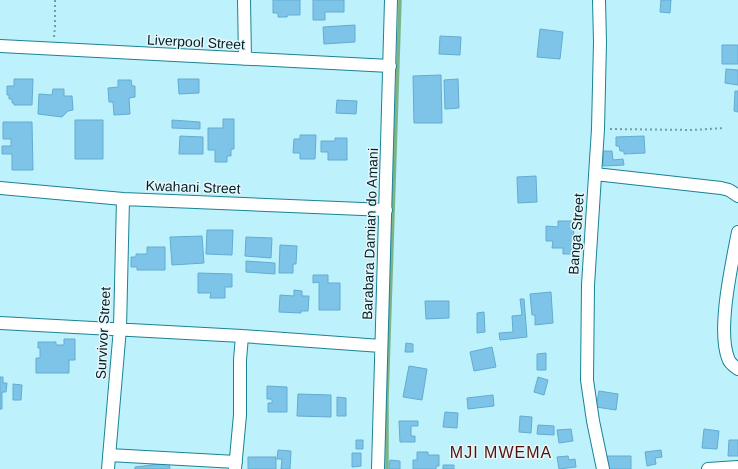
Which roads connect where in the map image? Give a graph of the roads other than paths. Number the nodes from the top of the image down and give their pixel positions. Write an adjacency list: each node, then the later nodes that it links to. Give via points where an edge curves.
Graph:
1 (244, 0): 5 (street)
2 (391, 0): 6 (street, Barabara Damian do Amani)
3 (599, 0): 7 (street, Banga Street)
4 (0, 46): 5 (street, Liverpool Street)
5 (245, 60): 6 (street, Liverpool Street)
6 (390, 66): 11 (street, Barabara Damian do Amani)
7 (595, 174): 9 (street, via 721,188); 23 (street, Banga Street, via 588,285 587,380)
8 (0, 188): 10 (street, Kwahani Street)
9 (738, 196)
10 (123, 199): 11 (street, Kwahani Street); 14 (street, Survivor Street)
11 (386, 210): 16 (street, Barabara Damian do Amani)
12 (738, 232): 17 (street, via 728,280 724,323 728,359)
13 (0, 323): 14 (street)
14 (120, 328): 15 (street); 18 (street, Survivor Street)
15 (242, 336): 16 (street); 19 (street)
16 (381, 346): 22 (street, Barabara Damian do Amani)
17 (738, 369)
18 (109, 455): 19 (street); 21 (street, Survivor Street)
19 (236, 465)
20 (738, 467): 24 (street)
21 (108, 469)
22 (378, 469)
23 (603, 469)
24 (708, 469)

